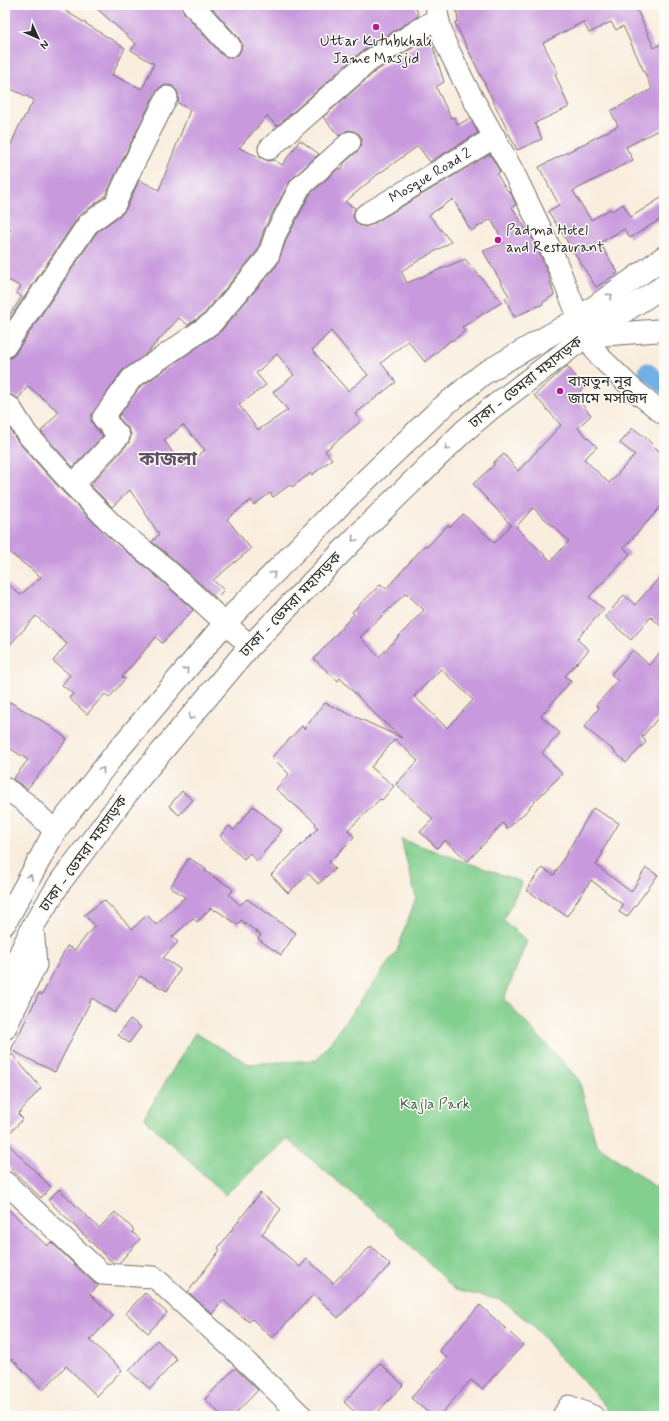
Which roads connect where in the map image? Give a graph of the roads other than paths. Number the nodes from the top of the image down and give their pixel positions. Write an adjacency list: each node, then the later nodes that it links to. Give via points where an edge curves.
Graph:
1 (193, 5): 3 (street)
2 (437, 12): 5 (street, via 444,40); 7 (street, via 369,61)
3 (230, 46)
4 (168, 97): 13 (street, via 115,204 88,224)
5 (495, 137): 8 (street, Mosque Road 2); 11 (street, via 553,254)
6 (350, 142): 18 (street, via 300,187 276,233 268,257 212,322 132,378 103,418 119,436)
7 (269, 149)
8 (365, 215)
9 (664, 257): 11 (main road, ঢাকা - ডেমরা মহাসড়ক, one-way to 9)
10 (664, 286): 11 (main road)
11 (582, 327): 12 (main road, ঢাকা - ডেমরা মহাসড়ক); 15 (main road, ঢাকা - ডেমরা মহাসড়ক, via 483,374); 16 (street, via 600,358); 17 (main road, ঢাকা - ডেমরা মহাসড়ক)
12 (664, 330)
13 (5, 347)
14 (5, 405): 18 (street, via 10,407 27,434)
15 (440, 409): 17 (main road); 19 (main road, ঢাকা - ডেমরা মহাসড়ক, one-way to 15, via 344,501)
16 (664, 414)
17 (463, 432): 20 (main road, ঢাকা - ডেমরা মহাসড়ক, one-way to 20)
18 (73, 485): 19 (street, via 116,528 164,567)
19 (232, 616): 20 (main road); 21 (street); 23 (main road, ঢাকা - ডেমরা মহাসড়ক, one-way to 19, via 114,755)
20 (265, 630): 21 (main road, ঢাকা - ডেমরা মহাসড়ক)
21 (250, 646): 25 (main road, ঢাকা - ডেমরা মহাসড়ক, one-way to 25, via 132,787 61,881)
22 (5, 788): 23 (street)
23 (55, 831): 24 (main road, ঢাকা - ডেমরা মহাসড়ক, one-way to 23)
24 (7, 916)
25 (33, 926): 26 (main road, ঢাকা - ডেমরা মহাসড়ক); 27 (street, via 36,964)
26 (5, 986)
27 (5, 1029)
28 (5, 1182): 29 (street, via 102,1274 154,1277)
29 (302, 1416)
30 (563, 1416): 31 (street, via 569,1406)
31 (593, 1416)

